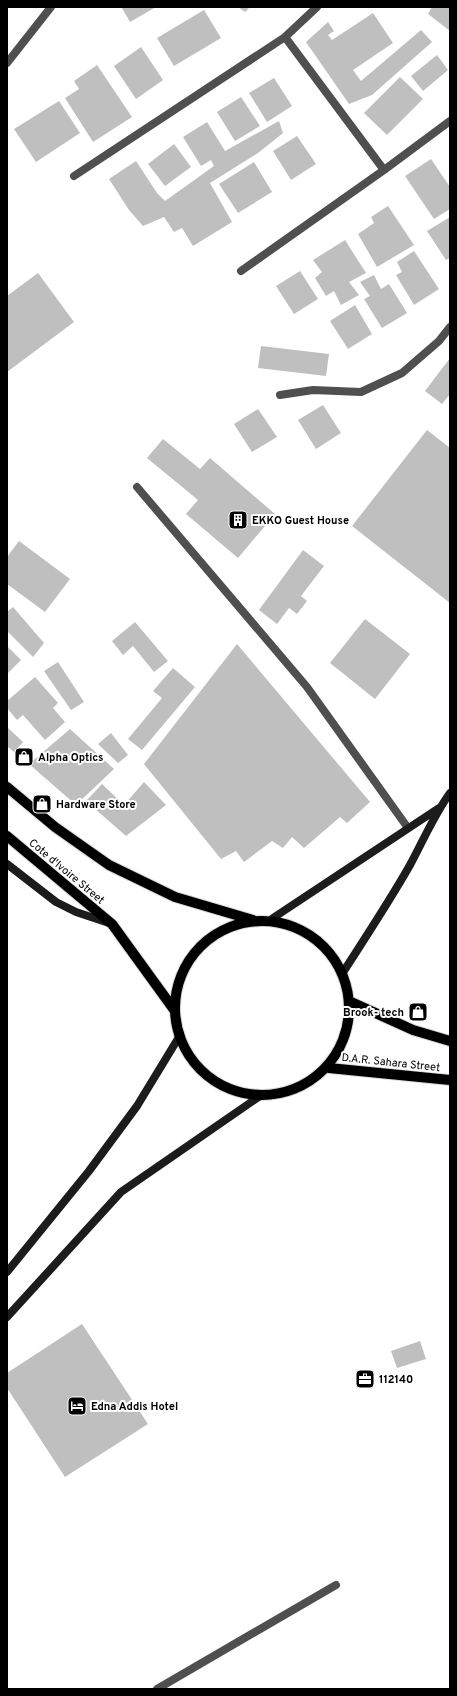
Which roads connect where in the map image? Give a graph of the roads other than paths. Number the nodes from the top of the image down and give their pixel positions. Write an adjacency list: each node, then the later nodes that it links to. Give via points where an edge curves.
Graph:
1 (50, 7): 4 (street)
2 (317, 7): 3 (street)
3 (285, 37): 6 (street); 7 (street)
4 (7, 63)
5 (450, 121): 6 (street)
6 (384, 170): 8 (street)
7 (74, 176)
8 (240, 271)
9 (450, 327): 10 (street, via 439,342 402,373 361,392 313,390)
10 (280, 395)
11 (137, 487): 15 (street, via 307,687)
12 (7, 787): 19 (main road, via 55,827 109,865 175,897)
13 (450, 793): 14 (main road)
14 (440, 807): 15 (main road); 21 (main road, via 383,910)
15 (408, 828): 18 (main road)
16 (7, 836): 20 (main road, Cote d'Ivoire Street)
17 (7, 864): 20 (main road, Cote d'Ivoire Street, via 56,902)
18 (273, 918): 19 (main road); 21 (main road, via 307,934 328,951)
19 (253, 920): 23 (main road, via 232,926 208,939 189,959 178,984)
20 (112, 924): 23 (main road, Cote d'Ivoire Street)
21 (342, 974): 22 (main road)
22 (349, 1001): 25 (main road, via 414,1030); 26 (main road, via 349,1022 343,1043)
23 (175, 1011): 24 (main road)
24 (179, 1037): 28 (main road, via 192,1061 211,1079 234,1091); 29 (main road, via 137,1106 89,1171)
25 (450, 1041)
26 (329, 1068): 27 (main road, D.A.R. Sahara Street); 28 (main road, via 301,1087 281,1094)
27 (450, 1080)
28 (260, 1096): 30 (main road, via 121,1192)
29 (7, 1272)
30 (7, 1317)
31 (336, 1585): 32 (street)
32 (157, 1689)

